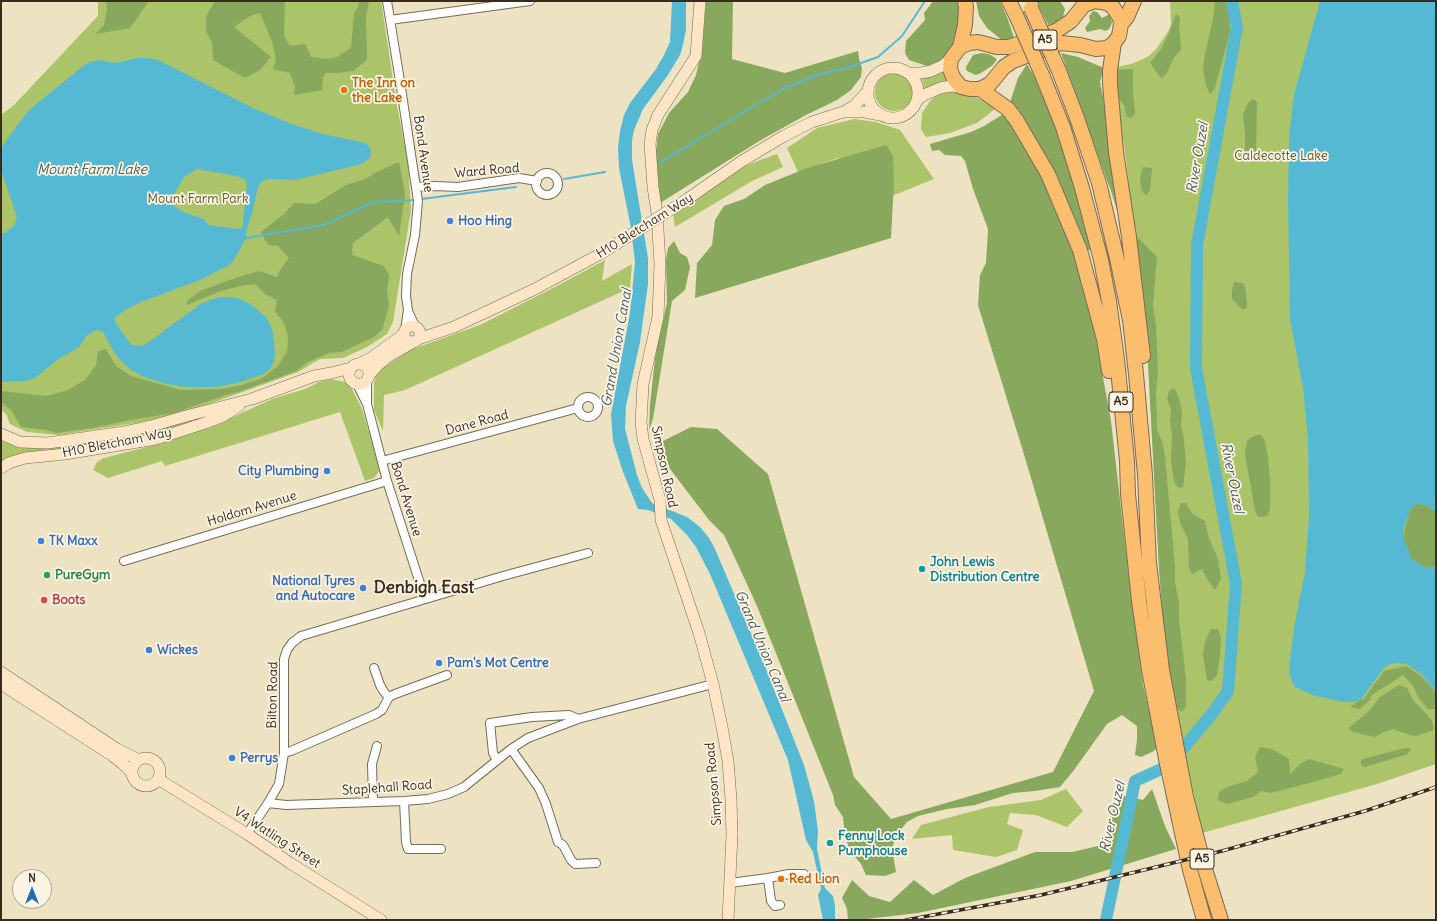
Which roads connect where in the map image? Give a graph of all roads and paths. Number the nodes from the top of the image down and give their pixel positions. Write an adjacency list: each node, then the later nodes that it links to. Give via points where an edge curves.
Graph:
1 (387, 1): 9 (street, Bond Avenue)
2 (530, 1): 9 (street)
3 (700, 1): 42 (street, Simpson Road, via 696,56 658,115 650,144 660,264 658,317 643,384 641,423 660,500 660,520 699,633)
4 (965, 1): 12 (highway, via 966,25)
5 (1009, 1): 29 (highway, A5, bridge, via 1063,127 1082,188 1109,301)
6 (1134, 1): 10 (highway)
7 (1093, 2): 10 (highway, via 1107,3 1113,7); 12 (highway, via 1084,5 1071,21 1060,29 1009,47 969,42)
8 (1029, 5): 33 (highway, A5, bridge, via 1077,118 1098,184 1118,263 1130,320)
9 (390, 20): 22 (street, Bond Avenue)
10 (1121, 24): 11 (highway, via 1119,36)
11 (1114, 43): 16 (highway, via 1102,49 1061,43 1013,61 1004,67 990,84); 33 (highway, via 1110,84 1116,152 1142,337 1146,427)
12 (960, 47): 13 (highway)
13 (951, 59): 14 (street, via 932,71); 15 (highway, via 953,77)
14 (909, 73): 17 (street, via 896,67 882,69 872,78); 18 (street, via 918,85)
15 (961, 87): 16 (highway); 18 (street, via 940,88)
16 (980, 89): 29 (highway, via 1008,109 1048,174 1080,250 1104,340 1115,402)
17 (867, 92): 19 (street, H10 Bletcham Way, via 854,106); 20 (street, via 871,105)
18 (917, 100): 20 (street, via 914,108 904,116 892,118)
19 (843, 112): 20 (street, H10 Bletcham Way); 23 (street, H10 Bletcham Way, bridge, via 812,122 784,136 602,253 533,290 441,332)
20 (880, 115)
21 (537, 181): 22 (street, Ward Road, via 519,178 458,187)
22 (416, 187): 23 (street, Bond Avenue, via 418,200 415,235 407,274 406,296)
23 (413, 334): 24 (street, H10 Bletcham Way); 26 (street)
24 (355, 366): 25 (street, H10 Bletcham Way); 26 (street, via 349,373); 26 (street, via 367,369)
25 (331, 373): 26 (street); 27 (street, H10 Bletcham Way, via 314,376)
26 (361, 380): 31 (street, Bond Avenue)
27 (252, 399): 30 (street, H10 Bletcham Way, via 155,425 82,439 48,443 20,442); 32 (street, H10 Bletcham Way, via 223,416 156,439 25,458)
28 (578, 408): 31 (street, Dane Road)
29 (1124, 427): 45 (highway, A5, via 1128,494 1149,670)
30 (1, 434)
31 (382, 461): 34 (street, Bond Avenue)
32 (1, 468)
33 (1145, 474): 45 (highway, A5, via 1148,548)
34 (388, 481): 36 (street, Holdom Avenue); 37 (street, Bond Avenue)
35 (588, 553): 37 (street, Bilton Road)
36 (124, 561)
37 (425, 599): 48 (street, Bilton Road, via 301,636 292,643 284,659)
38 (374, 668): 43 (street, via 380,685)
39 (1, 672): 49 (street, via 117,749)
40 (447, 675): 43 (street)
41 (1, 684): 51 (street, via 113,756)
42 (713, 684): 44 (street, Staplehall Road); 61 (street, Simpson Road, via 728,761 732,835)
43 (389, 698): 48 (street, via 382,710 376,714)
44 (578, 719): 47 (street, Staplehall Road, via 528,738); 50 (street, Staplehall Road, via 569,715 490,723 493,752)
45 (1167, 732): 65 (highway, A5, via 1176,807); 66 (highway, A5)
46 (377, 746): 53 (street, via 372,764)
47 (511, 749): 50 (street, Staplehall Road); 58 (street, via 539,788 558,842 564,845 571,860 575,864)
48 (284, 753): 55 (street, Bilton Road, via 279,784)
49 (139, 760): 51 (street, via 133,765); 52 (street, via 148,758 156,762 159,770)
50 (497, 760): 54 (street, Staplehall Road, via 464,786 448,794)
51 (132, 773): 52 (street, via 134,781 142,786 151,785)
52 (158, 779): 56 (street, V4 Watling Street)
53 (373, 801): 54 (street, Staplehall Road); 55 (street, Staplehall Road, via 286,805)
54 (404, 801): 57 (street, via 408,849)
55 (268, 803): 56 (street, Bilton Road)
56 (247, 834): 63 (street, V4 Watling Street)
57 (441, 849)
58 (596, 863)
59 (804, 874): 60 (street)
60 (768, 878): 61 (street); 62 (street, via 771,901 775,906)
61 (730, 883): 64 (street, Simpson Road)
62 (780, 905)
63 (381, 920)
64 (728, 920)
65 (1204, 920)
66 (1221, 920)

